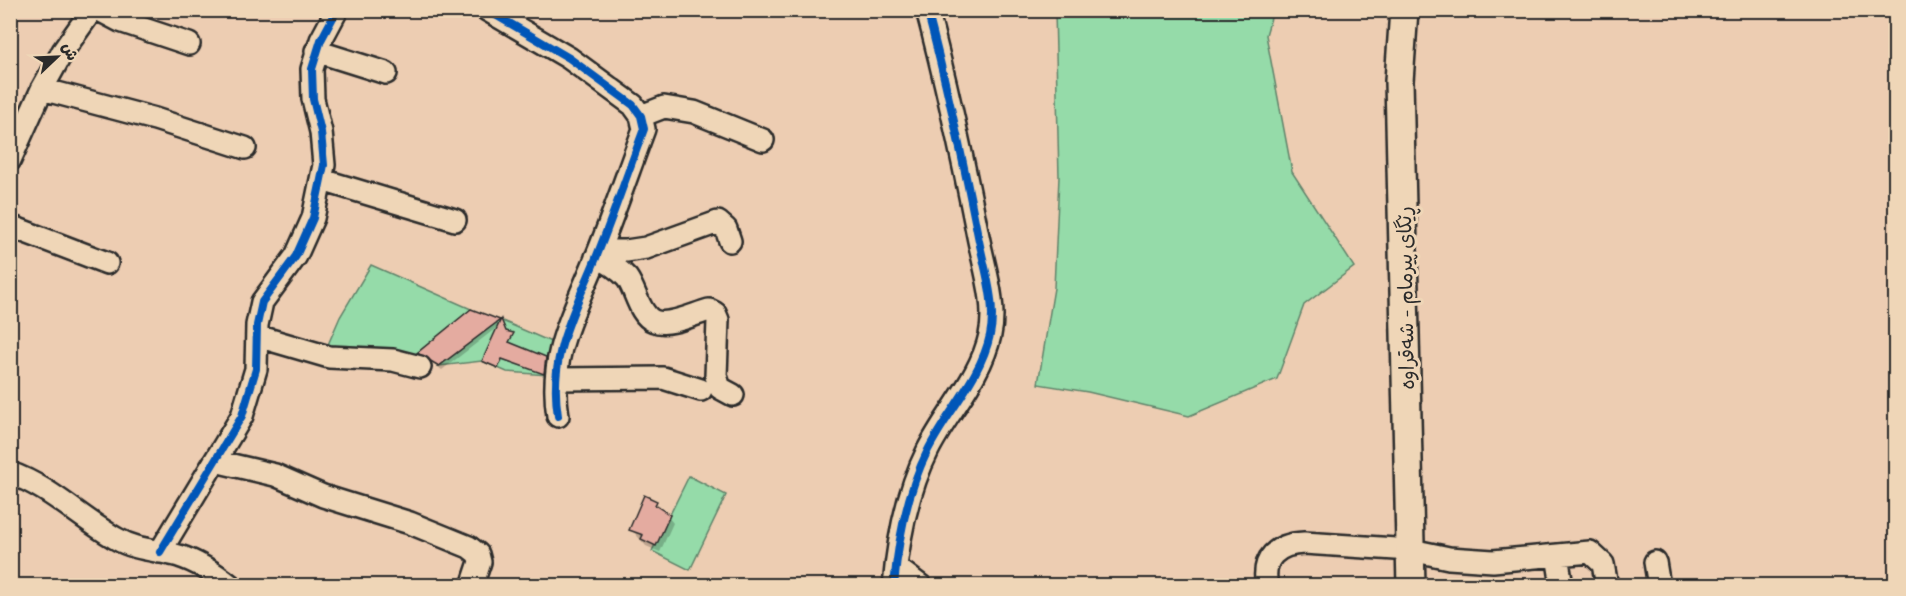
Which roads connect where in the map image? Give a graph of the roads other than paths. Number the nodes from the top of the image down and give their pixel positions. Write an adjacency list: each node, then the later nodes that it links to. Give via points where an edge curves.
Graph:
1 (92, 10): 10 (street)
2 (99, 10): 7 (street)
3 (337, 10): 8 (street)
4 (487, 10): 11 (street, via 569,58 633,105)
5 (927, 10): 33 (street, via 954,119 990,301 991,333 984,356 918,472 904,519)
6 (1404, 10): 29 (main road, ڕێگای پیرمام - شەقراوە, via 1399,81)
7 (189, 44)
8 (316, 51): 9 (street); 15 (street, via 311,84 323,148)
9 (386, 73)
10 (42, 89): 13 (street); 14 (street)
11 (641, 116): 12 (street, via 664,107 694,112); 19 (street, via 644,129)
12 (763, 140)
13 (245, 148)
14 (10, 160)
15 (322, 180): 16 (street); 21 (street, via 302,246 262,302)
16 (455, 220)
17 (10, 226): 20 (street)
18 (730, 241): 19 (street, via 726,229 718,222 646,248)
19 (597, 254): 23 (street, via 561,341 556,360); 25 (street, via 627,279 646,316 655,322 669,322 709,310 715,313 716,376 720,388)
20 (107, 263)
21 (257, 336): 22 (street, via 329,357 393,360); 27 (street, via 256,369 248,400)
22 (420, 367)
23 (557, 380): 24 (street, via 663,378); 26 (street)
24 (701, 390)
25 (733, 395)
26 (558, 416)
27 (215, 461): 30 (street); 35 (street, via 275,475 322,496 410,523 469,547 478,554 480,562)
28 (10, 473): 30 (street, via 42,488 117,539)
29 (1411, 550): 31 (street, via 1493,561); 37 (street, via 1287,543 1267,560); 38 (main road, ڕێگای پیرمام - شەقراوە)
30 (160, 552): 34 (street, via 195,563)
31 (1557, 555): 39 (street); 40 (street, via 1590,552 1603,564)
32 (1655, 562): 41 (street)
33 (895, 576): 36 (street)
34 (231, 585)
35 (472, 585)
36 (921, 585)
37 (1267, 585)
38 (1412, 585)
39 (1562, 585)
40 (1607, 585)
41 (1659, 585)

